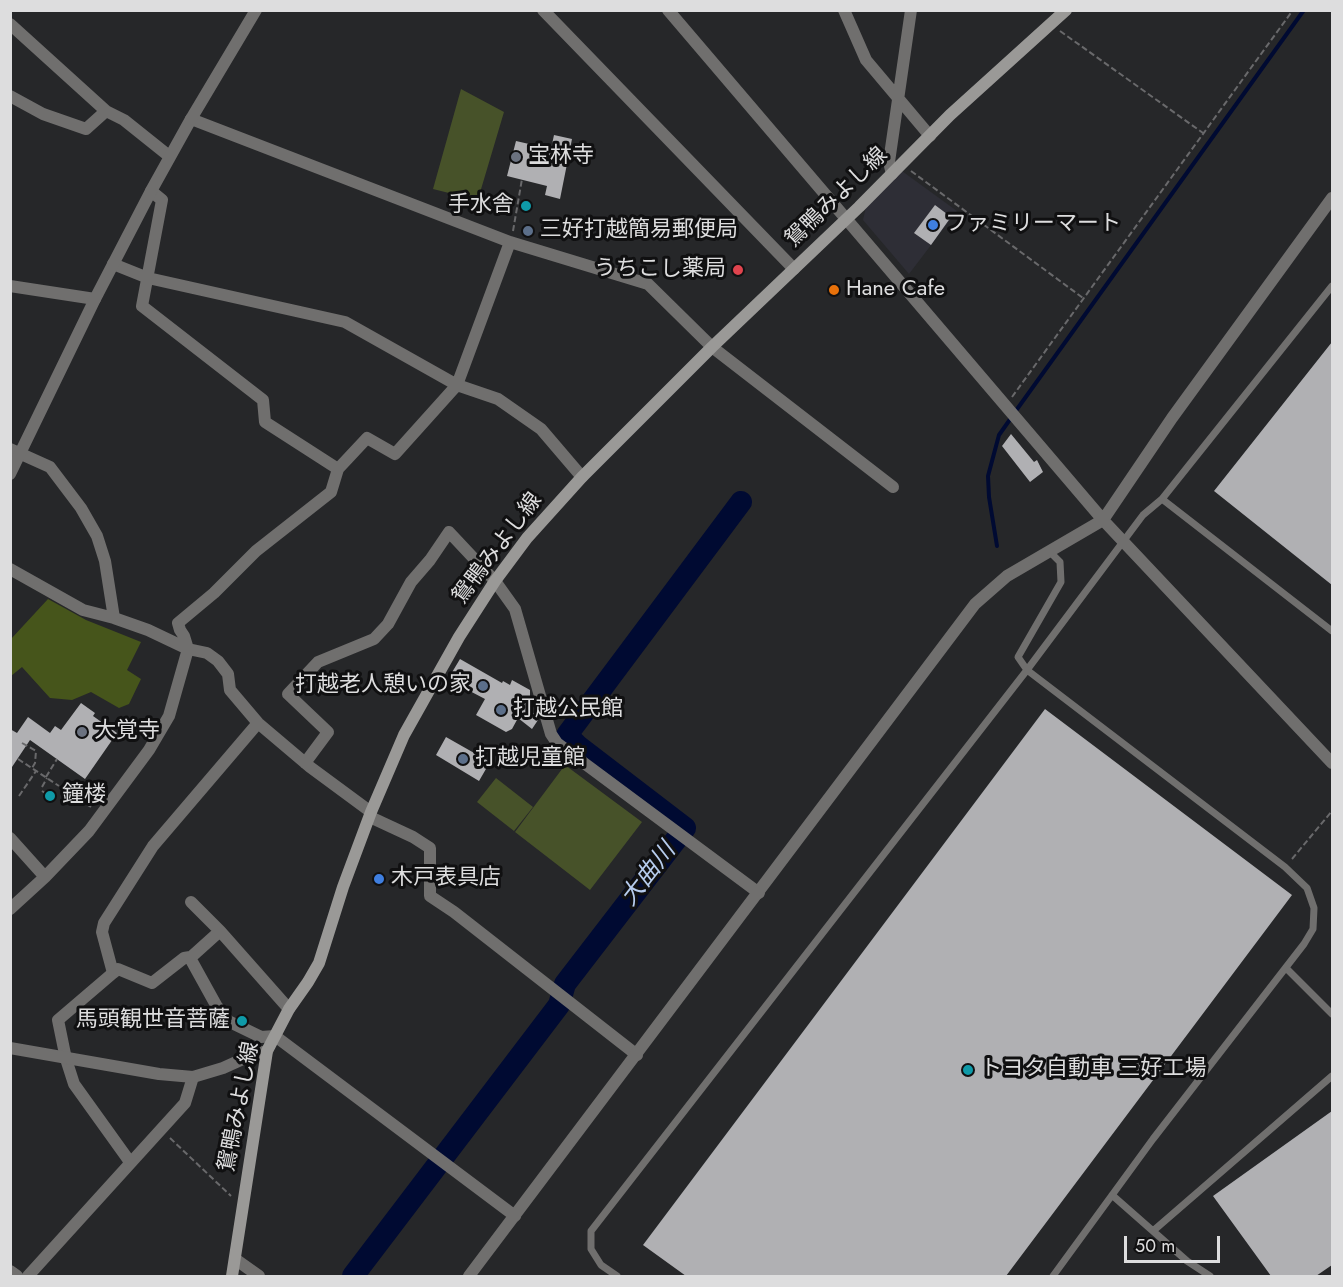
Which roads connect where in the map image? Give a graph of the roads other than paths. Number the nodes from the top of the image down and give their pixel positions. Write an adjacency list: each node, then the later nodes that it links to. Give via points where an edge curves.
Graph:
1 (256, 10): 11 (street)
2 (543, 10): 20 (street)
3 (668, 10): 17 (street)
4 (844, 10): 9 (street, via 866,60)
5 (911, 10): 9 (street)
6 (1066, 10): 12 (main road, 鴛鴨みよし線)
7 (10, 24): 10 (street)
8 (10, 96): 10 (street, via 43,114 86,129)
9 (899, 100): 12 (street); 14 (street, via 889,162)
10 (106, 111): 13 (street, via 124,120)
11 (191, 118): 13 (street); 18 (street)
12 (930, 136): 14 (main road, 鴛鴨みよし線)
13 (169, 156): 15 (street)
14 (892, 174): 17 (main road, 鴛鴨みよし線)
15 (151, 191): 19 (street); 21 (street, via 162,200)
16 (1332, 198): 33 (street)
17 (846, 219): 20 (main road, 鴛鴨みよし線); 33 (street)
18 (510, 242): 25 (street, via 648,284); 26 (street)
19 (113, 264): 21 (street); 24 (street)
20 (794, 269): 25 (main road, 鴛鴨みよし線)
21 (148, 278): 26 (street, via 345,322); 28 (street, via 142,306 264,400 265,422)
22 (10, 286): 24 (street)
23 (1332, 286): 32 (lane)
24 (95, 299): 27 (street)
25 (712, 347): 30 (main road, 鴛鴨みよし線); 31 (street)
26 (457, 385): 28 (street, via 395,454 367,438); 30 (street, via 498,399 541,429)
27 (15, 451): 29 (street); 37 (street, via 50,467 86,517 105,561)
28 (338, 469): 39 (street, via 331,492 256,551 178,623)
29 (10, 474)
30 (582, 477): 36 (main road, 鴛鴨みよし線, via 527,538)
31 (893, 487)
32 (1162, 499): 38 (lane); 40 (lane, via 1143,515)
33 (1103, 520): 34 (street); 42 (street)
34 (1049, 551): 40 (lane, via 1060,562 1061,582 1018,657); 47 (street, via 1007,576 975,604)
35 (10, 569): 37 (street, via 83,610)
36 (495, 581): 43 (street, via 449,532 374,639 318,662 288,694 328,732); 44 (main road, 鴛鴨みよし線, via 436,675 404,735); 47 (street, via 515,609 551,735 557,743)
37 (114, 618): 39 (street)
38 (1332, 631)
39 (188, 649): 41 (street, via 207,653 218,661 228,674 230,690); 46 (street, via 169,716 149,750 89,831)
40 (1027, 670): 52 (lane, via 1285,867 1307,888 1314,908 1313,929); 74 (lane, via 591,1231 591,1249 601,1265)
41 (258, 723): 43 (street); 53 (street, via 153,846 104,923 102,932)
42 (1332, 762)
43 (305, 763): 44 (street)
44 (370, 815): 54 (main road, 鴛鴨みよし線, via 319,963); 59 (street, via 430,848 430,896)
45 (10, 838): 46 (street)
46 (45, 877): 49 (street)
47 (759, 893): 59 (street)
48 (191, 902): 50 (street)
49 (10, 909)
50 (220, 931): 51 (street); 54 (street)
51 (190, 957): 53 (street, via 152,983 118,969); 56 (street, via 228,1021 261,1037)
52 (1286, 968): 55 (lane); 64 (lane)
53 (113, 973): 60 (street, via 58,1020)
54 (289, 1009): 56 (main road, 鴛鴨みよし線)
55 (1332, 1014)
56 (275, 1036): 58 (main road, 鴛鴨みよし線); 65 (street)
57 (10, 1047): 60 (street)
58 (267, 1051): 62 (street); 67 (main road, 鴛鴨みよし線)
59 (637, 1055): 65 (street)
60 (66, 1059): 62 (street); 63 (street, via 74,1084)
61 (1332, 1076): 66 (lane)
62 (193, 1077): 63 (street, via 185,1103)
63 (130, 1162): 70 (street)
64 (1112, 1195): 66 (lane); 75 (lane)
65 (515, 1216): 73 (street)
66 (1153, 1231): 76 (lane)
67 (235, 1258): 71 (main road, 鴛鴨みよし線); 72 (street)
68 (10, 1271): 69 (street)
69 (16, 1276)
70 (28, 1276)
71 (232, 1276)
72 (259, 1276)
73 (469, 1276)
74 (617, 1276)
75 (1053, 1276)
76 (1210, 1276)

